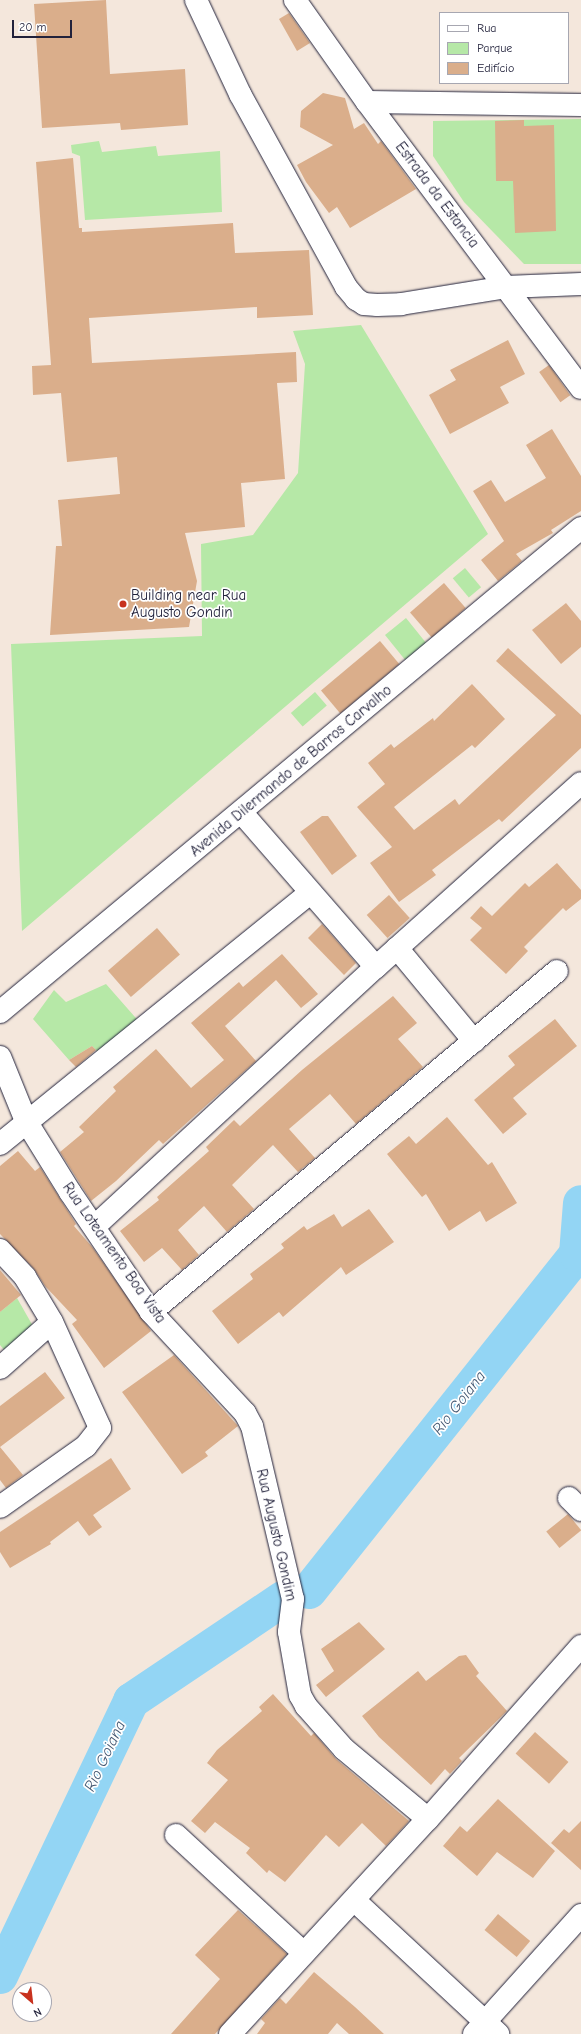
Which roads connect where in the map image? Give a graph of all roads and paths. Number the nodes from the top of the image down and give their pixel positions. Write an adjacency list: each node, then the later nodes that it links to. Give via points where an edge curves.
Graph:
1 (196, 0): 6 (street, via 240,94 346,287 356,299 364,304 402,304)
2 (295, 0): 3 (street, Estrada da Estancia)
3 (367, 102): 4 (street); 6 (street, Estrada da Estancia)
4 (581, 104)
5 (581, 284): 6 (street)
6 (506, 287): 7 (street, Estrada da Estancia)
7 (581, 388)
8 (581, 528): 10 (street, Avenida Dilermando de Barros Carvalho)
9 (581, 783): 12 (street)
10 (242, 813): 11 (street); 15 (street, Avenida Dilermando de Barros Carvalho)
11 (310, 893): 13 (street); 18 (street)
12 (397, 948): 13 (street); 16 (street)
13 (376, 967): 20 (street)
14 (557, 971): 16 (street)
15 (0, 1012)
16 (474, 1041): 22 (street)
17 (0, 1057): 18 (street, Rua Loteamento Boa Vista)
18 (26, 1121): 19 (street); 20 (street, Rua Loteamento Boa Vista, via 70,1192)
19 (0, 1144)
20 (95, 1226): 22 (street, Rua Loteamento Boa Vista)
21 (0, 1250): 23 (street, via 25,1276)
22 (151, 1312): 25 (street, Rua Loteamento Boa Vista)
23 (52, 1322): 24 (street); 26 (street, via 99,1422 100,1430 86,1446)
24 (0, 1368)
25 (245, 1413): 28 (street, Rua Augusto Gondim, via 252,1426 293,1599 289,1632 300,1695 322,1726 344,1749)
26 (0, 1506)
27 (581, 1646): 28 (street)
28 (428, 1819): 30 (street)
29 (176, 1835): 32 (street)
30 (354, 1900): 32 (street); 33 (street)
31 (581, 1915): 33 (street)
32 (304, 1953): 34 (street)
33 (486, 2030)
34 (230, 2034)

